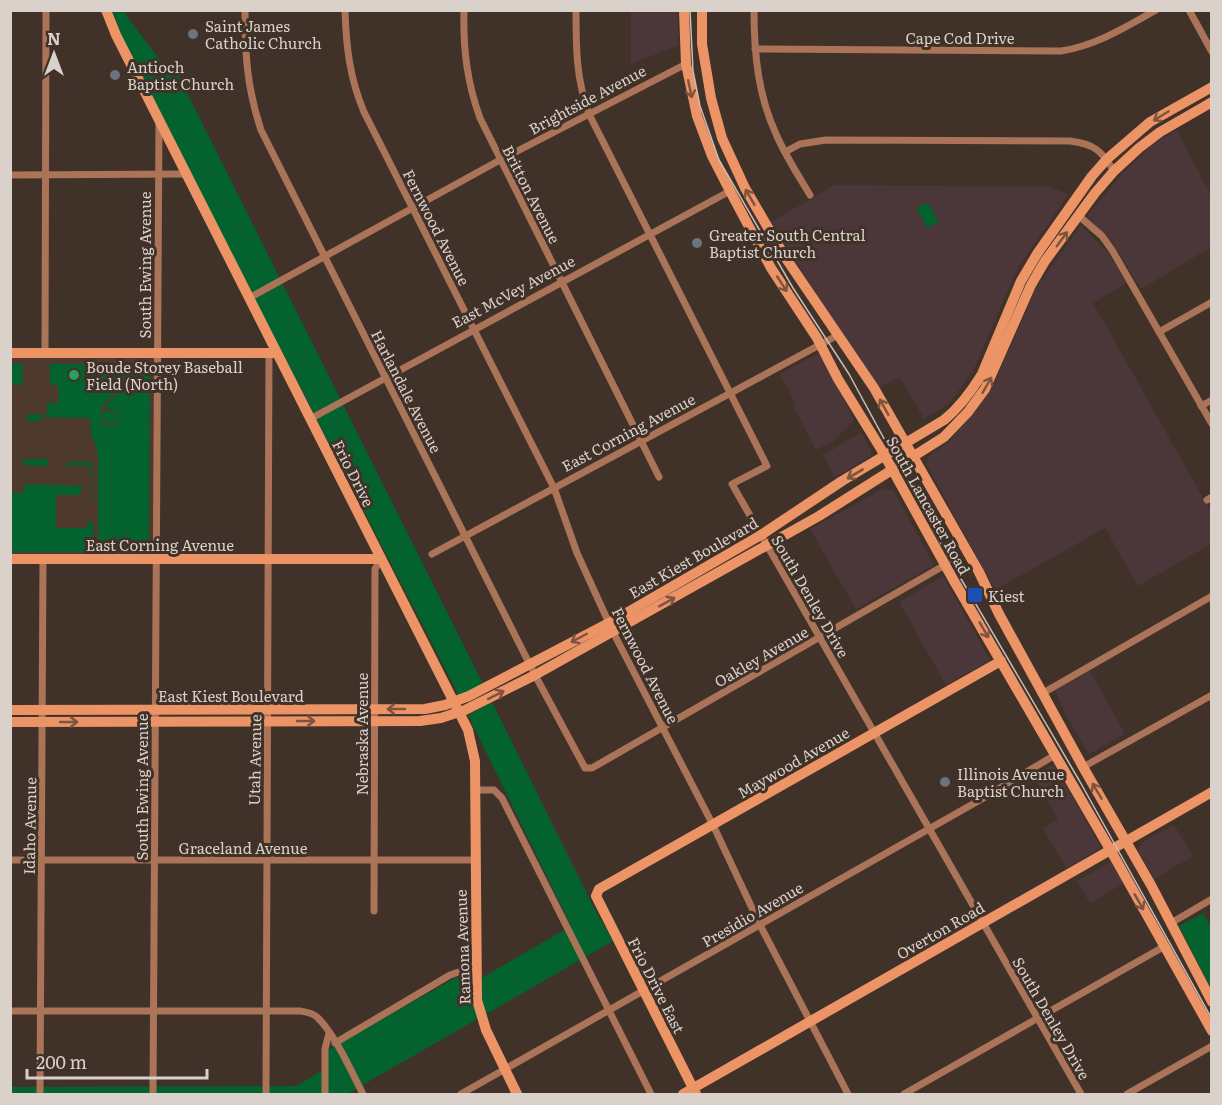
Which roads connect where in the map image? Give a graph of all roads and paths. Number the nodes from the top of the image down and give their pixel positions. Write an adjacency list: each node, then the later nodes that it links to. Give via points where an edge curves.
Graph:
1 (46, 10): 25 (street)
2 (106, 10): 18 (main road, Frio Drive)
3 (245, 10): 33 (street, Harlandale Avenue, via 247,72 254,110)
4 (345, 10): 30 (street, Fernwood Avenue, via 346,44 356,94)
5 (464, 10): 21 (street, Britton Avenue, via 467,79)
6 (576, 10): 17 (street, South Denley Drive, via 578,74)
7 (684, 10): 14 (main road, South Lancaster Road)
8 (702, 10): 40 (main road, South Lancaster Road, one-way to 8, via 785,257 730,158 711,98 702,44)
9 (754, 10): 12 (street)
10 (1156, 10): 12 (street, Cape Cod Drive, via 1084,46 1061,51)
11 (1189, 10): 13 (street)
12 (755, 49): 19 (street, via 764,100)
13 (1212, 52)
14 (686, 64): 17 (street, Brightside Avenue); 27 (main road, South Lancaster Road, one-way to 27, via 703,136)
15 (1212, 87): 20 (main road, East Kiest Boulevard, one-way to 20, via 1150,122)
16 (1212, 102): 22 (main road, East Kiest Boulevard, via 1160,132)
17 (589, 114): 21 (street, Brightside Avenue); 32 (street, South Denley Drive)
18 (159, 120): 23 (main road, Frio Drive); 26 (street, South Ewing Avenue)
19 (785, 152): 20 (street, via 801,144 826,140 1070,141 1087,143); 28 (street)
20 (1107, 159): 22 (street); 29 (main road, East Kiest Boulevard)
21 (500, 160): 30 (street, Brightside Avenue); 35 (street, Britton Avenue)
22 (1114, 171): 31 (main road, East Kiest Boulevard)
23 (186, 174): 26 (street); 36 (main road, Frio Drive)
24 (10, 175): 25 (street)
25 (45, 175): 26 (street); 43 (street)
26 (158, 175): 44 (street, South Ewing Avenue)
27 (730, 191): 32 (street, East McVey Avenue); 41 (main road, South Lancaster Road, one-way to 41, via 771,268)
28 (810, 195)
29 (1068, 208): 31 (main road); 34 (main road, East Kiest Boulevard)
30 (412, 209): 33 (street, Brightside Avenue); 38 (street, Fernwood Avenue)
31 (1079, 216): 34 (main road, East Kiest Boulevard, one-way to 31); 39 (street, via 1112,250)
32 (650, 235): 35 (street, East McVey Avenue); 47 (street, South Denley Drive)
33 (326, 256): 36 (street, Brightside Avenue); 46 (street, Harlandale Avenue)
34 (1041, 258): 53 (main road, East Kiest Boulevard, via 1021,281 982,374 965,399 944,420); 55 (main road, East Kiest Boulevard, one-way to 34, via 951,430 985,389)
35 (561, 282): 38 (street, East McVey Avenue); 52 (street, Britton Avenue)
36 (249, 298): 45 (main road, Frio Drive)
37 (1212, 302): 39 (street)
38 (473, 330): 46 (street, East McVey Avenue); 58 (street, Fernwood Avenue)
39 (1159, 332): 49 (street)
40 (838, 335): 41 (street, East Corning Avenue); 53 (main road, South Lancaster Road, one-way to 40)
41 (820, 344): 47 (street, East Corning Avenue); 54 (main road, South Lancaster Road)
42 (10, 353): 43 (main road)
43 (45, 353): 44 (main road)
44 (157, 353): 45 (main road); 66 (street, South Ewing Avenue)
45 (273, 353): 50 (main road, Frio Drive); 63 (street, Utah Avenue)
46 (385, 378): 50 (street, East McVey Avenue); 60 (street, Harlandale Avenue)
47 (730, 393): 52 (street, East Corning Avenue); 59 (street, South Denley Drive, via 767,466 732,484)
48 (1212, 400): 49 (street)
49 (1201, 406): 51 (street)
50 (310, 419): 67 (main road, Frio Drive)
51 (1212, 424)
52 (642, 442): 57 (street, Britton Avenue); 58 (street, East Corning Avenue)
53 (905, 444): 54 (main road, East Kiest Boulevard); 55 (main road, South Lancaster Road)
54 (885, 456): 56 (main road, South Lancaster Road); 59 (main road, East Kiest Boulevard, one-way to 59)
55 (913, 457): 56 (main road, East Kiest Boulevard); 75 (main road, South Lancaster Road)
56 (892, 470): 61 (main road, East Kiest Boulevard); 68 (main road, South Lancaster Road)
57 (658, 477)
58 (554, 488): 60 (street, East Corning Avenue); 70 (street, Fernwood Avenue, via 577,554)
59 (761, 535): 61 (street, South Denley Drive); 70 (main road, East Kiest Boulevard)
60 (466, 537): 62 (street, East Corning Avenue); 73 (street, Harlandale Avenue)
61 (768, 545): 70 (main road, East Kiest Boulevard, one-way to 61); 71 (street, South Denley Drive)
62 (432, 554)
63 (268, 558): 66 (main road, East Corning Avenue); 67 (main road, East Corning Avenue); 82 (street, Utah Avenue)
64 (10, 559): 65 (main road, East Corning Avenue)
65 (43, 559): 66 (main road, East Corning Avenue); 80 (street, Idaho Avenue)
66 (156, 559): 81 (street, South Ewing Avenue)
67 (381, 559): 77 (main road, Frio Drive); 78 (street, Nebraska Avenue, via 375,569)
68 (945, 565): 71 (street, Oakley Avenue); 72 (main road, South Lancaster Road, one-way to 72)
69 (1212, 596): 75 (street)
70 (611, 627): 73 (main road, East Kiest Boulevard, one-way to 73); 74 (main road, East Kiest Boulevard); 89 (street, Fernwood Avenue)
71 (820, 638): 89 (street, Oakley Avenue); 90 (street, South Denley Drive)
72 (1001, 661): 90 (main road, Maywood Avenue); 91 (main road, South Lancaster Road)
73 (530, 664): 74 (street, Harlandale Avenue); 77 (main road, East Kiest Boulevard)
74 (536, 675): 83 (main road, East Kiest Boulevard, one-way to 74); 93 (street, Harlandale Avenue, via 582,765)
75 (1043, 693): 92 (main road, South Lancaster Road)
76 (1212, 695): 92 (street)
77 (453, 702): 78 (main road, East Kiest Boulevard, one-way to 78, via 425,709); 83 (main road, Frio Drive)
78 (375, 709): 82 (main road, East Kiest Boulevard); 88 (street, Nebraska Avenue)
79 (10, 710): 80 (main road, East Kiest Boulevard)
80 (43, 710): 81 (main road, East Kiest Boulevard); 86 (street, Idaho Avenue)
81 (155, 710): 82 (main road, East Kiest Boulevard); 87 (street, South Ewing Avenue)
82 (268, 710): 84 (street, Utah Avenue)
83 (459, 712): 88 (main road, East Kiest Boulevard, via 425,721); 94 (main road, Frio Drive, via 473,747)
84 (268, 721): 87 (main road, East Kiest Boulevard); 88 (main road, East Kiest Boulevard, one-way to 88); 103 (street, Utah Avenue)
85 (10, 722): 86 (main road, East Kiest Boulevard)
86 (44, 722): 87 (main road, East Kiest Boulevard, one-way to 87); 101 (street, Idaho Avenue)
87 (155, 722): 102 (street, South Ewing Avenue)
88 (374, 722): 104 (street, Nebraska Avenue)
89 (662, 728): 93 (street, Oakley Avenue); 96 (street, Fernwood Avenue)
90 (874, 733): 96 (main road, Maywood Avenue); 97 (street, South Denley Drive)
91 (1055, 755): 97 (street, Presidio Avenue); 99 (main road, South Lancaster Road)
92 (1083, 767): 98 (main road, South Lancaster Road, one-way to 92)
93 (589, 768)
94 (475, 790): 105 (main road, Ramona Avenue); 116 (street, via 494,790 502,798)
95 (1212, 792): 98 (main road, Overton Road)
96 (712, 825): 106 (main road, Maywood Avenue); 111 (street, Fernwood Avenue)
97 (930, 828): 109 (street, South Denley Drive); 111 (street, Presidio Avenue)
98 (1126, 841): 99 (main road, Overton Road); 110 (main road, South Lancaster Road)
99 (1111, 851): 109 (main road, Overton Road); 112 (main road, South Lancaster Road, one-way to 112)
100 (10, 860): 101 (street, Graceland Avenue)
101 (41, 860): 102 (street, Graceland Avenue); 118 (street, Idaho Avenue)
102 (154, 860): 103 (street, Graceland Avenue); 119 (street, South Ewing Avenue)
103 (266, 860): 104 (street, Graceland Avenue); 120 (street, Utah Avenue)
104 (374, 860): 105 (street, Graceland Avenue); 108 (street, Nebraska Avenue)
105 (475, 860): 113 (main road, Ramona Avenue)
106 (599, 889): 114 (main road, Frio Drive East, via 596,896)
107 (1212, 899): 110 (street)
108 (374, 911)
109 (982, 923): 121 (street, South Denley Drive); 122 (main road, Overton Road)
110 (1172, 923): 115 (main road, South Lancaster Road)
111 (759, 925): 114 (street, Presidio Avenue); 122 (street, Fernwood Avenue)
112 (1165, 946): 121 (street); 123 (main road, South Lancaster Road)
113 (476, 966): 125 (street, via 450,975); 127 (main road, Ramona Avenue, via 481,1019)
114 (643, 991): 116 (street, Presidio Avenue); 128 (main road, Frio Drive East)
115 (1212, 1002)
116 (609, 1010): 127 (street, Presidio Avenue); 136 (street)
117 (10, 1011): 118 (street)
118 (41, 1011): 119 (street); 129 (street, Idaho Avenue)
119 (153, 1011): 120 (street); 130 (street, South Ewing Avenue)
120 (266, 1011): 124 (street, via 309,1013); 131 (street, Utah Avenue)
121 (1037, 1018): 138 (street); 139 (street, South Denley Drive)
122 (809, 1023): 128 (main road, Overton Road); 137 (street, Fernwood Avenue)
123 (1212, 1031)
124 (329, 1033): 125 (street); 132 (street)
125 (335, 1043): 133 (street)
126 (1212, 1046): 140 (street)
127 (504, 1070): 134 (street, Presidio Avenue); 135 (main road, Ramona Avenue)
128 (691, 1093)
129 (40, 1095)
130 (153, 1095)
131 (266, 1095)
132 (325, 1095)
133 (363, 1095)
134 (461, 1095)
135 (517, 1095)
136 (651, 1095)
137 (848, 1095)
138 (904, 1095)
139 (1081, 1095)
140 (1126, 1095)

